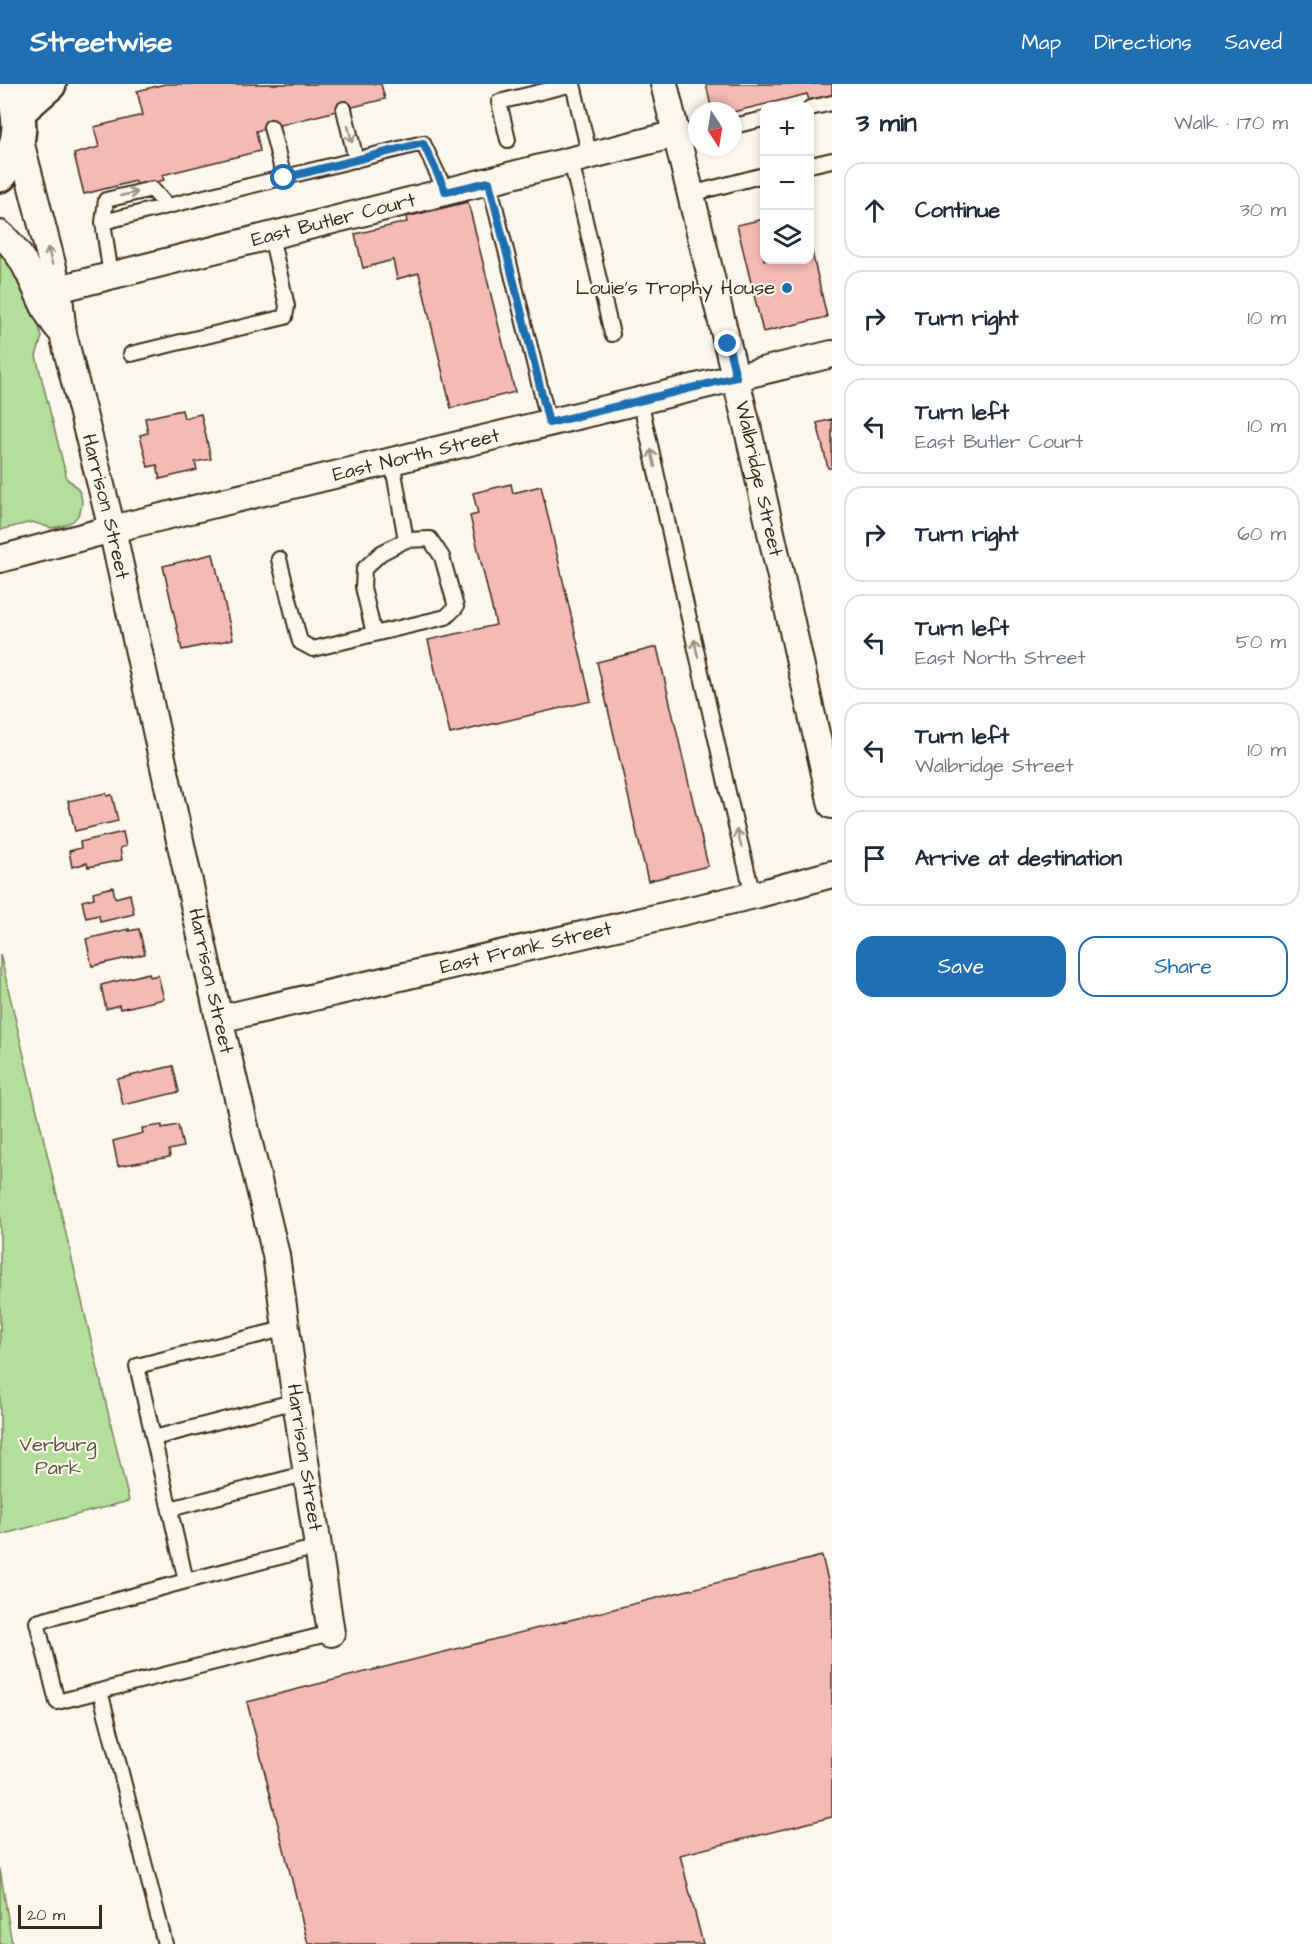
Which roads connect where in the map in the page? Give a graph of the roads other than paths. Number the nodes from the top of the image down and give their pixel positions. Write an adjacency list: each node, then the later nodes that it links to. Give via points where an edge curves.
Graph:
1 (49, 84): 6 (street)
2 (664, 84): 10 (street, Walbridge Street)
3 (832, 103): 4 (lane)
4 (814, 107)
5 (344, 109): 13 (lane, one-way to 13)
6 (16, 110): 16 (street, via 10,163); 27 (street, Harrison Street, one-way to 6)
7 (760, 120): 8 (lane)
8 (742, 124)
9 (271, 127): 18 (lane)
10 (686, 133): 12 (street, East Butler Court); 21 (street, Walbridge Street)
11 (508, 140): 12 (lane, via 499,102 573,84)
12 (581, 159): 19 (street, East Butler Court); 29 (lane)
13 (356, 160): 18 (lane); 20 (lane, via 423,143)
14 (832, 160): 15 (lane)
15 (814, 164)
16 (0, 175)
17 (760, 176): 21 (lane)
18 (284, 178): 22 (lane)
19 (489, 182): 20 (street, East Butler Court); 34 (lane)
20 (446, 192): 25 (street, East Butler Court)
21 (690, 194): 32 (street, Walbridge Street)
22 (167, 206): 23 (lane); 23 (lane, one-way to 22, via 106,200 152,189)
23 (103, 222): 26 (lane)
24 (0, 234): 28 (street, Harrison Street, via 22,258 48,316)
25 (271, 236): 26 (street, East Butler Court); 30 (lane, via 287,306 285,317)
26 (111, 276): 27 (street, East Butler Court)
27 (58, 289): 28 (street, Harrison Street)
28 (63, 334): 36 (street, Harrison Street)
29 (612, 334)
30 (131, 354)
31 (832, 354): 32 (street, East North Street)
32 (736, 377): 33 (street, East North Street); 41 (street, Walbridge Street)
33 (640, 400): 34 (street, East North Street); 43 (lane, one-way to 33)
34 (549, 423): 35 (street, East North Street)
35 (392, 461): 36 (street, East North Street); 37 (lane)
36 (112, 529): 38 (street, East North Street); 44 (street, Harrison Street)
37 (406, 540): 40 (lane, via 381,553 364,568 363,587); 40 (lane, via 430,539 442,557 456,608 446,617)
38 (0, 559)
39 (279, 559): 40 (lane, via 300,642 313,649)
40 (374, 634)
41 (832, 805)
42 (832, 874): 43 (street, East Frank Street)
43 (753, 895): 44 (street, East Frank Street)
44 (219, 1019): 45 (street, Harrison Street, via 276,1255)
45 (287, 1328): 46 (street, Harrison Street); 47 (lane, via 138,1366)
46 (296, 1401): 47 (lane); 48 (street, Harrison Street)
47 (154, 1438): 49 (lane)
48 (308, 1473): 49 (lane); 50 (street, Harrison Street)
49 (170, 1509): 51 (lane)
50 (318, 1547): 51 (lane); 52 (street, Harrison Street)
51 (186, 1581): 53 (lane, via 37,1622 57,1702)
52 (331, 1633): 53 (lane)
53 (100, 1691): 54 (lane)
54 (165, 1944)

